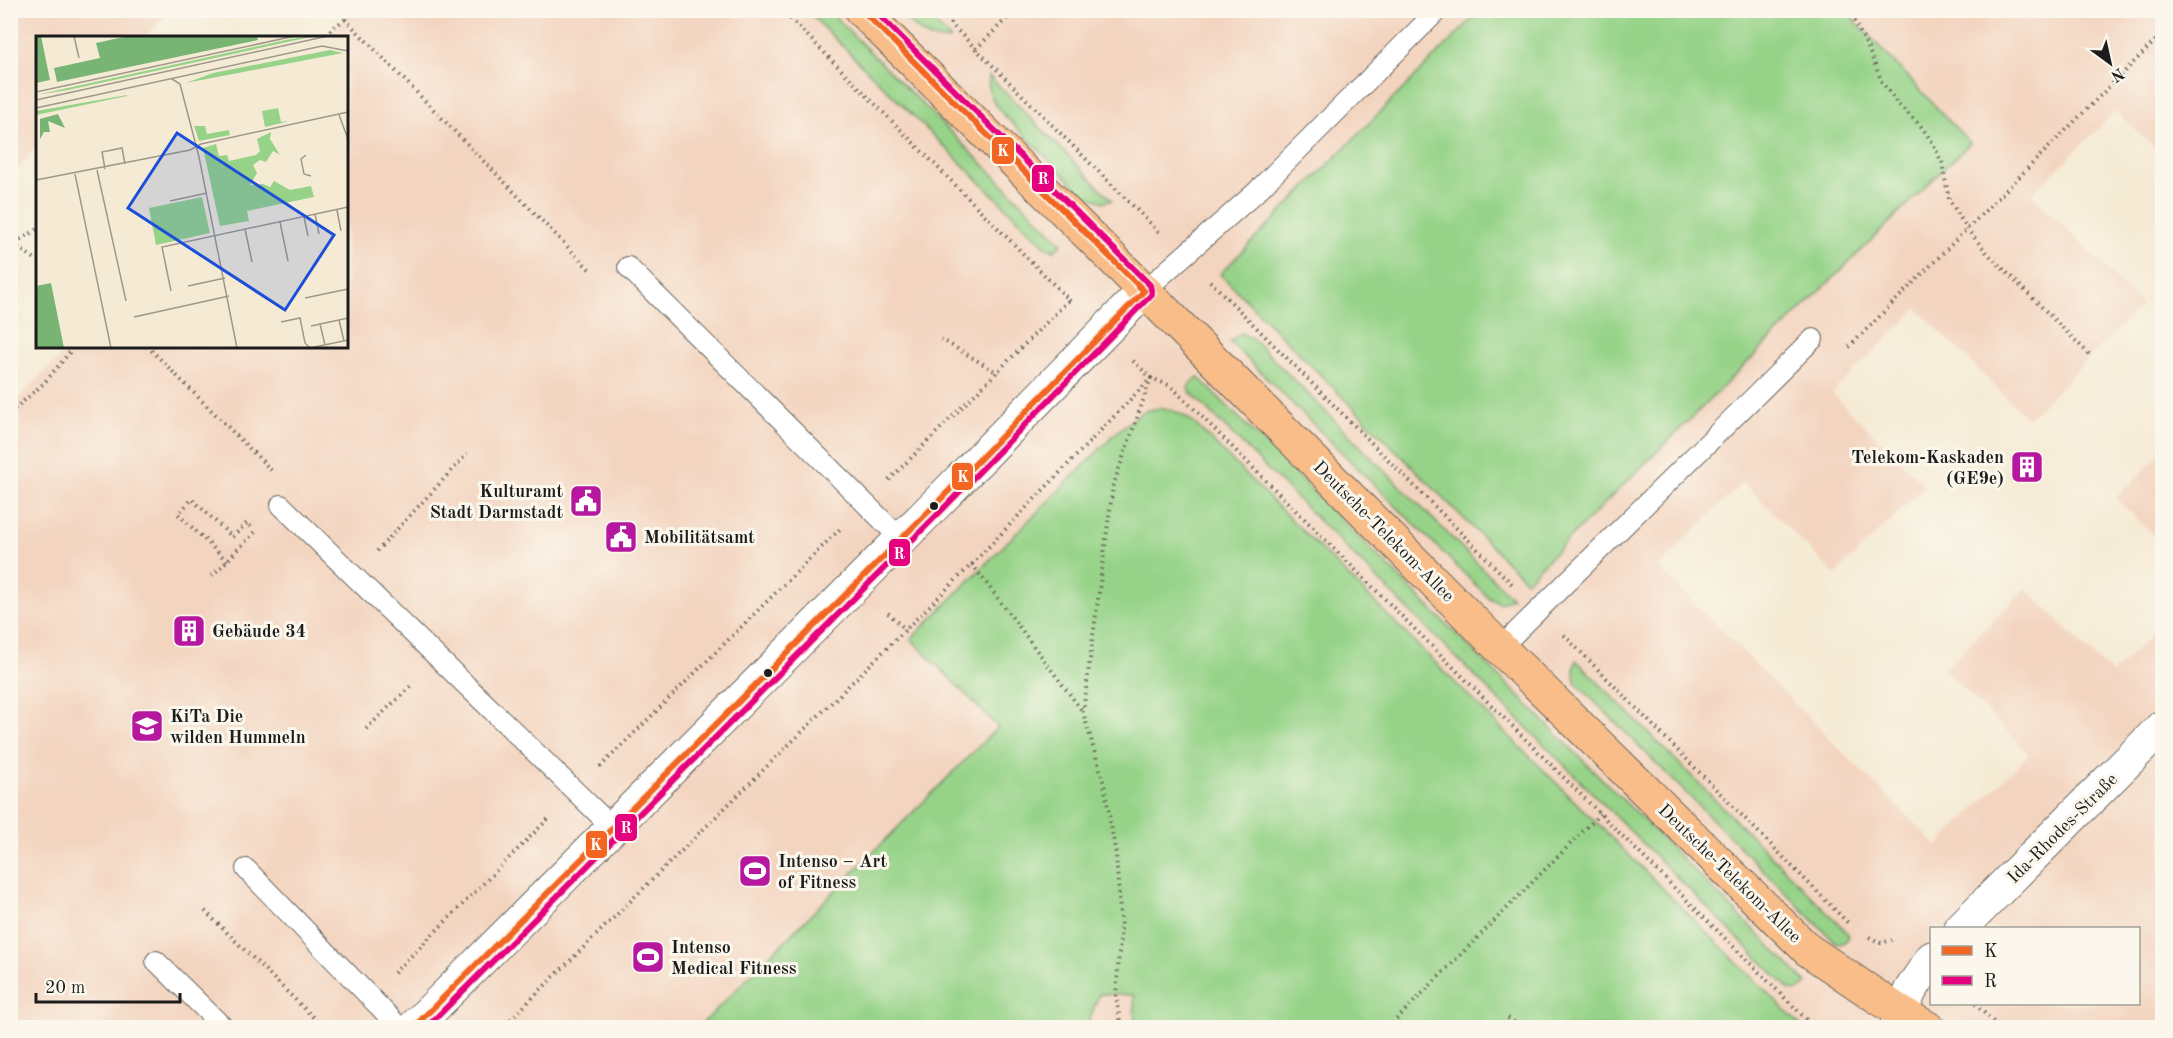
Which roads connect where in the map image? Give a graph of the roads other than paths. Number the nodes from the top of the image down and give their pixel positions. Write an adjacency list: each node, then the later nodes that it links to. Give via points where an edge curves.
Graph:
1 (861, 10): 4 (main road, Deutsche-Telekom-Allee)
2 (1438, 10): 4 (lane, via 1255,193)
3 (628, 267): 7 (lane)
4 (1144, 291): 7 (street); 8 (main road, Deutsche-Telekom-Allee)
5 (1813, 339): 8 (lane)
6 (281, 505): 10 (lane)
7 (901, 539): 10 (street)
8 (1500, 648): 15 (main road, Deutsche-Telekom-Allee, via 1808,950)
9 (2163, 727): 12 (street, Ida-Rhodes-Straße)
10 (613, 828): 18 (street)
11 (246, 869): 17 (lane)
12 (1962, 927)
13 (1930, 960): 15 (street, via 1918,976)
14 (156, 961): 16 (lane)
15 (1908, 1023)
16 (224, 1028)
17 (400, 1028)
18 (413, 1028)

